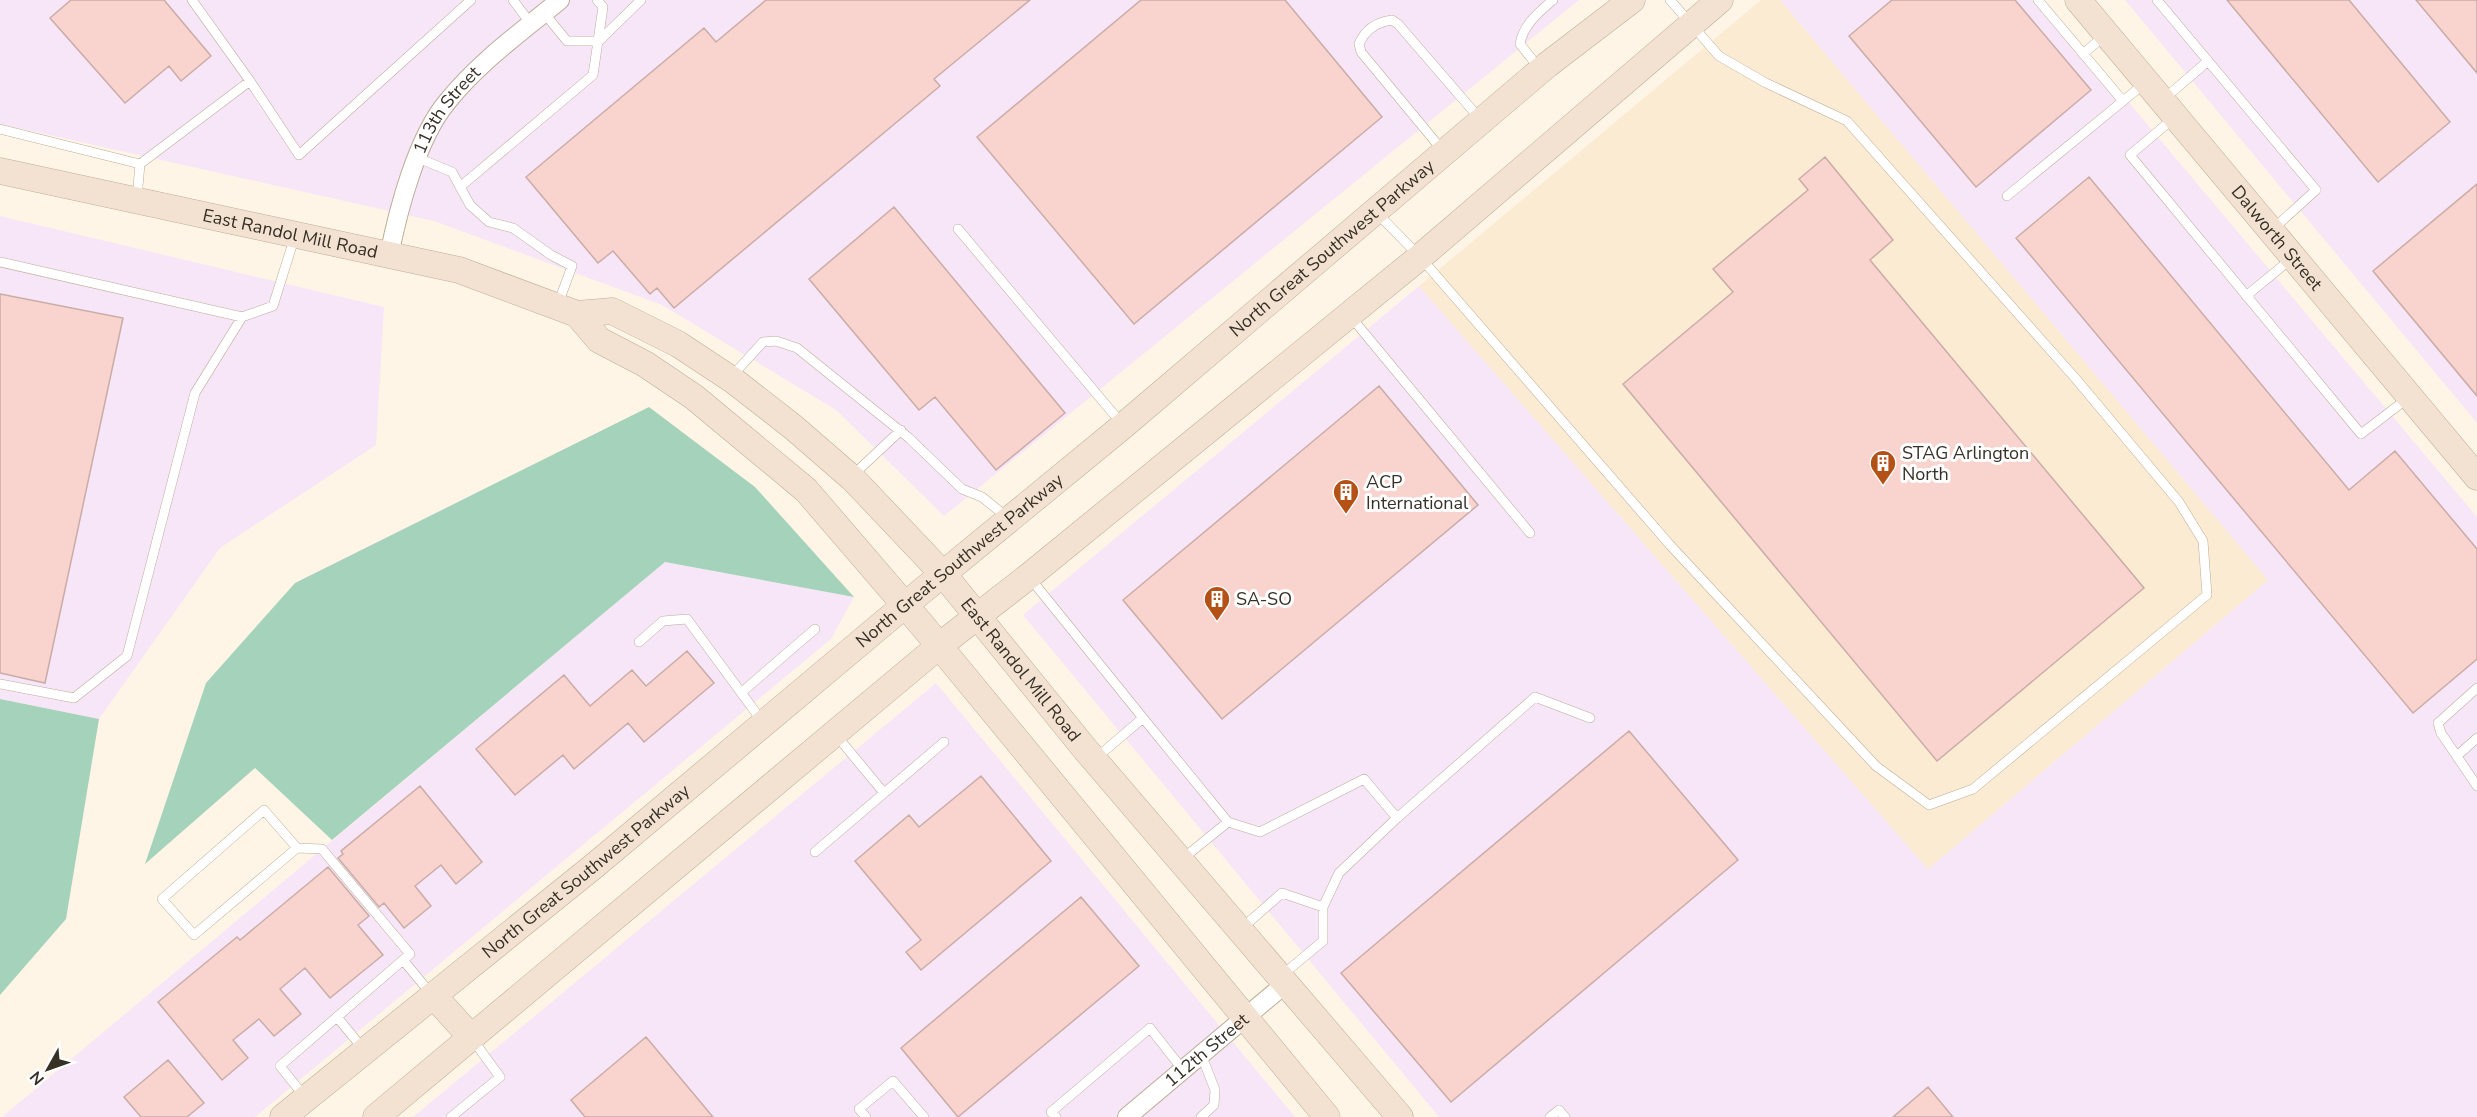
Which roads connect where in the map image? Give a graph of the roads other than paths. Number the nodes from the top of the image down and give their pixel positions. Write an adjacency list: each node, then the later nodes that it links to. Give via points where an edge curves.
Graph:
1 (192, 0): 21 (lane)
2 (471, 0): 21 (lane, via 299,155)
3 (513, 0): 14 (lane)
4 (560, 0): 14 (street, 113th Street)
5 (597, 0): 17 (lane, via 603,8)
6 (641, 0): 17 (lane)
7 (1553, 0): 20 (lane, via 1534,17 1521,38 1520,44)
8 (1632, 0): 20 (main road, North Great Southwest Parkway)
9 (1670, 0): 15 (lane)
10 (1720, 0): 15 (main road)
11 (2038, 0): 18 (lane)
12 (2078, 0): 16 (main road, Dalworth Street)
13 (2157, 0): 19 (lane)
14 (538, 18): 17 (lane, via 567,41); 27 (street, 113th Street, via 475,70 445,103 423,140)
15 (1691, 25): 38 (main road); 38 (lane, via 1719,56 1847,121 2076,379 2179,502 2203,541 2207,595 1973,789 1929,805 1875,766 1670,545)
16 (2107, 34): 18 (lane); 22 (main road, Dalworth Street)
17 (599, 41): 30 (lane, via 593,75)
18 (2083, 54): 23 (lane)
19 (2208, 61): 22 (lane); 35 (lane, via 2316,190)
20 (1541, 70): 24 (main road, North Great Southwest Parkway)
21 (250, 81): 28 (lane)
22 (2161, 100): 23 (lane); 35 (main road, Dalworth Street); 41 (lane, via 2130,155)
23 (2123, 101): 31 (lane)
24 (1482, 121): 26 (main road, North Great Southwest Parkway); 26 (lane, via 1398,24 1392,20 1378,22 1361,38 1361,52)
25 (0, 129): 28 (lane)
26 (1445, 153): 33 (main road, North Great Southwest Parkway)
27 (418, 158): 30 (lane, via 452,172); 37 (street, 113th Street, via 397,215)
28 (140, 164): 32 (lane)
29 (0, 171): 32 (main road, East Randol Mill Road)
30 (460, 187): 42 (lane, via 470,206 489,222 513,228 572,266)
31 (2007, 196)
32 (137, 200): 36 (main road, East Randol Mill Road)
33 (1376, 211): 38 (lane); 47 (main road, North Great Southwest Parkway)
34 (958, 229): 47 (lane)
35 (2271, 230): 39 (main road, Dalworth Street)
36 (295, 234): 37 (main road, East Randol Mill Road); 44 (lane, via 273,306)
37 (389, 256): 42 (main road, East Randol Mill Road, via 459,270)
38 (1420, 257): 43 (main road)
39 (2293, 257): 41 (lane); 46 (main road, Dalworth Street)
40 (0, 262): 44 (lane)
41 (2246, 296): 46 (lane, via 2361,434)
42 (567, 310): 45 (main road, East Randol Mill Road, via 612,311 678,344); 55 (main road, East Randol Mill Road, via 599,340 645,364 694,397 806,490)
43 (1350, 315): 52 (lane); 54 (main road)
44 (242, 317): 60 (lane, via 195,393 127,656 74,698)
45 (729, 379): 48 (lane, via 763,342 776,341 797,348); 50 (main road, East Randol Mill Road, via 793,427)
46 (2409, 396): 49 (main road, Dalworth Street)
47 (1123, 426): 51 (main road, North Great Southwest Parkway)
48 (901, 430): 50 (lane); 51 (lane, via 962,489 982,497)
49 (2474, 467)
50 (850, 478): 53 (main road, East Randol Mill Road)
51 (1010, 520): 53 (main road, North Great Southwest Parkway)
52 (1530, 533)
53 (944, 575): 55 (main road, North Great Southwest Parkway); 56 (main road, East Randol Mill Road)
54 (1029, 576): 56 (main road); 63 (lane)
55 (905, 604): 59 (main road, East Randol Mill Road); 65 (main road, North Great Southwest Parkway)
56 (976, 616): 59 (main road); 70 (main road, East Randol Mill Road)
57 (815, 629): 62 (lane)
58 (639, 642): 62 (lane, via 663,621 687,619)
59 (939, 646): 66 (main road); 84 (main road, East Randol Mill Road)
60 (0, 684)
61 (2477, 688): 69 (lane, via 2438,723)
62 (742, 692): 65 (lane)
63 (1143, 718): 70 (lane); 74 (lane)
64 (1590, 718): 73 (lane, via 1535,697)
65 (764, 723): 82 (main road, North Great Southwest Parkway)
66 (834, 734): 72 (lane); 85 (main road)
67 (2477, 738): 69 (lane)
68 (944, 742): 72 (lane)
69 (2457, 756): 71 (lane)
70 (1094, 759): 77 (main road, East Randol Mill Road)
71 (2477, 786)
72 (884, 793): 76 (lane)
73 (1397, 818): 74 (lane, via 1364,779 1260,832); 78 (lane, via 1339,873)
74 (1228, 822): 77 (lane)
75 (297, 848): 75 (lane, via 194,935 162,899 264,810); 80 (lane, via 322,849 410,954)
76 (815, 852)
77 (1181, 860): 79 (main road, East Randol Mill Road)
78 (1323, 907): 79 (lane, via 1282,893); 81 (lane, via 1323,941)
79 (1240, 930): 81 (main road, East Randol Mill Road)
80 (403, 960): 82 (lane); 83 (lane)
81 (1282, 981): 84 (street, 112th Street); 99 (main road, East Randol Mill Road)
82 (433, 995): 85 (main road); 86 (main road, North Great Southwest Parkway)
83 (337, 1017): 86 (lane); 89 (lane, via 280,1066)
84 (1245, 1017): 87 (street, 112th Street); 98 (main road, East Randol Mill Road)
85 (471, 1037): 91 (main road); 92 (lane, via 500,1077)
86 (364, 1050): 89 (main road, North Great Southwest Parkway)
87 (1201, 1054): 88 (street, 112th Street); 97 (lane, via 1215,1090 1214,1105)
88 (1183, 1070): 95 (lane, via 1150,1028 1051,1112); 96 (street, 112th Street)
89 (306, 1098): 90 (main road, North Great Southwest Parkway)
90 (283, 1117)
91 (376, 1117)
92 (451, 1117)
93 (866, 1117): 94 (lane, via 859,1109 893,1081)
94 (924, 1117)
95 (1056, 1117)
96 (1127, 1117)
97 (1200, 1117)
98 (1327, 1117)
99 (1400, 1117)
100 (1550, 1117): 101 (lane, via 1559,1110)
101 (1565, 1117)

